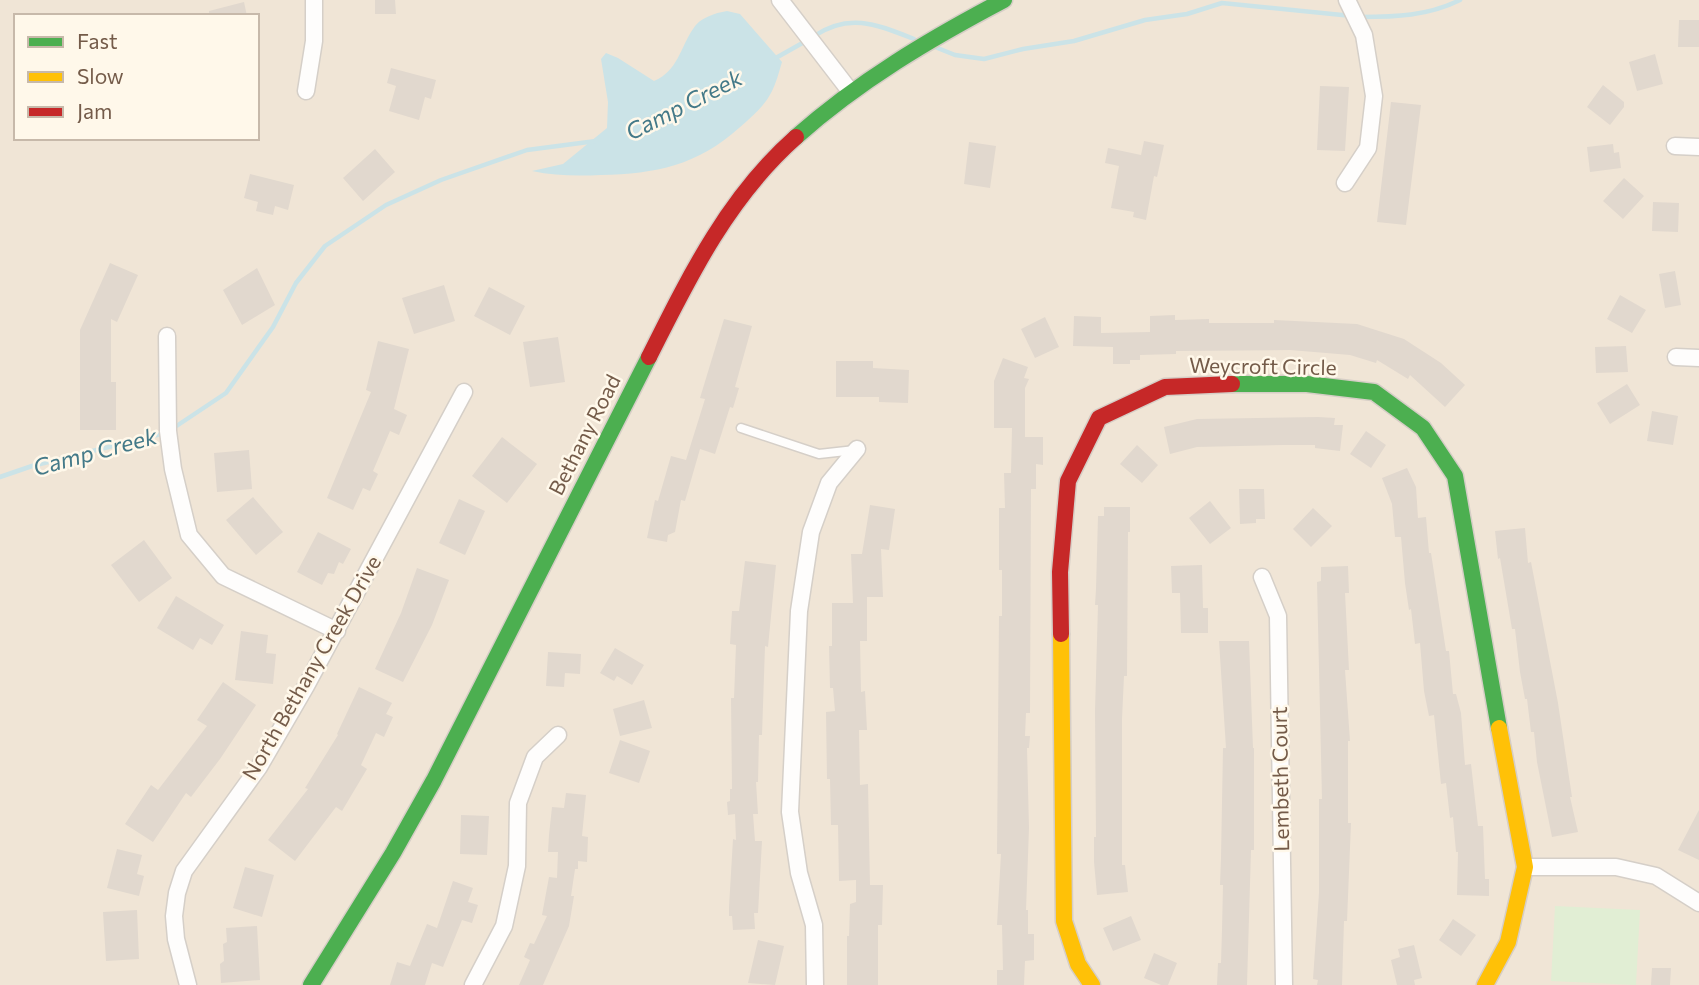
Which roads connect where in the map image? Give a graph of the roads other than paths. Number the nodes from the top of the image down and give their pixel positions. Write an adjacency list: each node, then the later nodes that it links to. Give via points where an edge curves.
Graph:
1 (314, 0): 5 (street, via 314,41)
2 (780, 0): 6 (street)
3 (1004, 0): 6 (street, Bethany Road, via 894,60)
4 (1347, 0): 9 (street, via 1364,35 1374,96 1368,148)
5 (306, 91)
6 (850, 91): 22 (street, Bethany Road, via 764,169 728,212 695,265 434,780)
7 (1675, 146): 8 (street)
8 (1699, 147)
9 (1346, 183)
10 (167, 336): 17 (street, via 168,431 189,535 223,576)
11 (1676, 357): 12 (street)
12 (1699, 358)
13 (464, 392): 17 (street, North Bethany Creek Drive)
14 (741, 428): 15 (lane, via 819,454)
15 (858, 450): 24 (street, via 829,483 811,532 799,611 790,812 799,873 814,925)
16 (1262, 577): 26 (street, Lembeth Court, via 1278,616)
17 (337, 631): 21 (street, North Bethany Creek Drive, via 259,767 184,871 174,916)
18 (558, 735): 23 (street, via 536,757 518,803 517,866 504,926)
19 (1525, 867): 20 (street, via 1616,867 1656,876); 25 (street, Weycroft Circle, via 1455,476 1423,428 1374,392 1307,384 1165,387 1099,418 1068,481 1060,572 1064,921); 27 (street, Weycroft Circle, via 1508,942)
20 (1699, 903)
21 (188, 985)
22 (311, 985)
23 (473, 985)
24 (815, 985)
25 (1092, 985)
26 (1284, 985)
27 (1485, 985)

